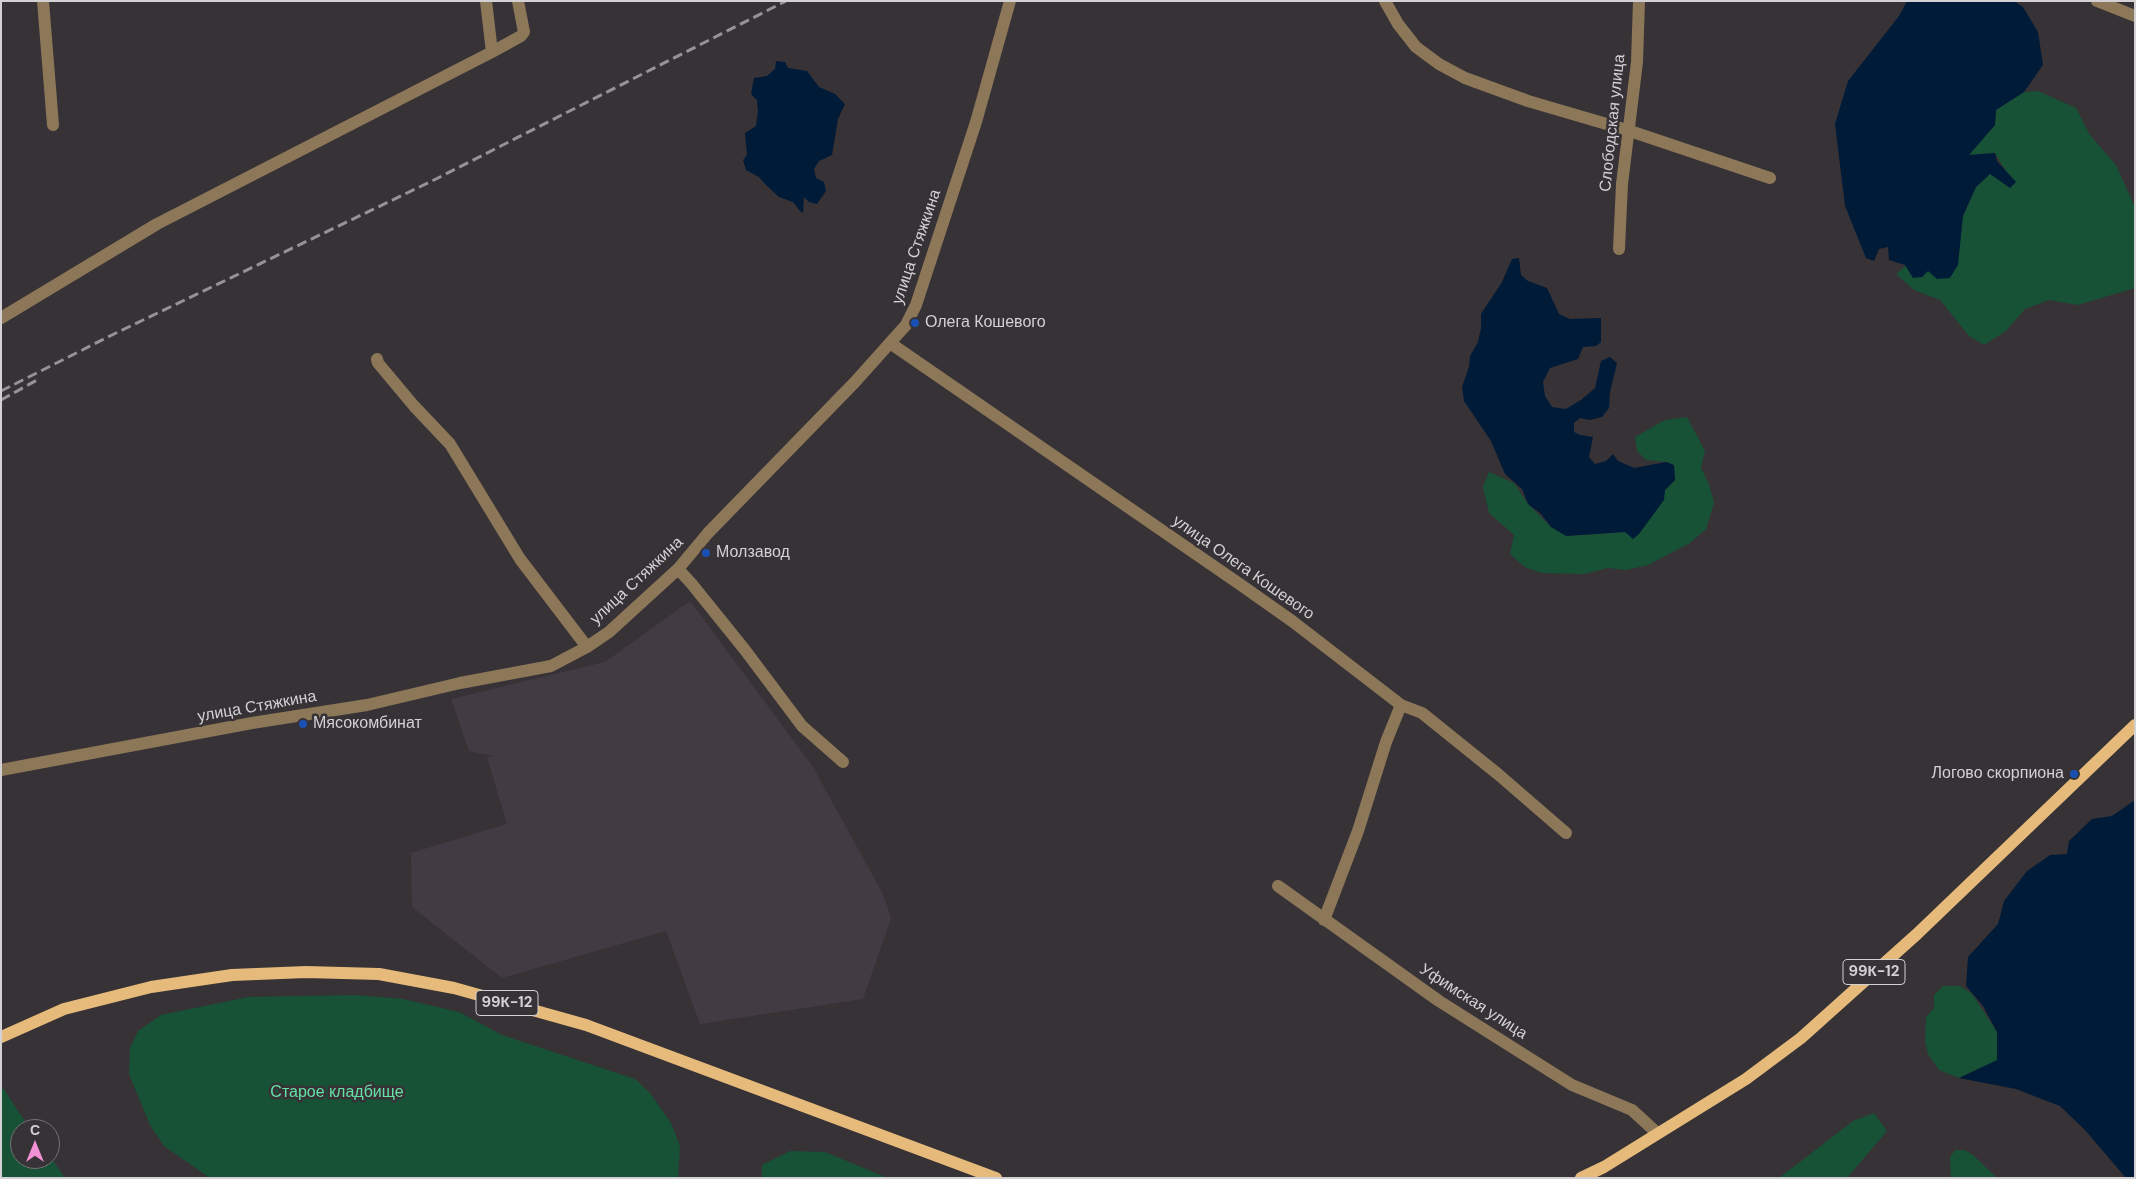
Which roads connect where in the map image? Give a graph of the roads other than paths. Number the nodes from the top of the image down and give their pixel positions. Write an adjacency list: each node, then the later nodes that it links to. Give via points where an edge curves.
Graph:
1 (43, 1): 10 (street)
2 (486, 1): 9 (street)
3 (518, 1): 9 (street, via 524,32)
4 (1010, 1): 15 (street, улица Стяжкина, via 976,122 916,305 906,325)
5 (1385, 1): 11 (street, via 1416,47 1457,74 1528,101)
6 (1639, 1): 11 (street, Слободская улица, via 1637,62)
7 (2097, 1): 8 (street)
8 (2135, 16)
9 (492, 52): 14 (street, via 157,224)
10 (53, 125)
11 (1628, 130): 12 (street); 13 (street, Слободская улица)
12 (1770, 178)
13 (1619, 249)
14 (1, 318)
15 (890, 343): 17 (street, улица Стяжкина, via 708,533); 19 (street, улица Олега Кошевого, via 1241,585)
16 (377, 359): 18 (street, via 414,406 450,444 520,559)
17 (678, 569): 18 (street, улица Стяжкина, via 609,632); 21 (street, via 802,726)
18 (587, 647): 22 (street, улица Стяжкина, via 551,666 367,705)
19 (1401, 705): 23 (street, улица Олега Кошевого, via 1422,713); 25 (street)
20 (2135, 725): 27 (main road, 99К-12, via 1916,934 1801,1038 1746,1079)
21 (843, 762)
22 (1, 770)
23 (1566, 833)
24 (1278, 886): 25 (street, Уфимская улица)
25 (1324, 920): 27 (street, Уфимская улица, via 1439,1001 1572,1085 1632,1110)
26 (1, 1038): 28 (main road, 99К-12, via 64,1009 151,987 232,975 379,974 454,988 586,1025)
27 (1657, 1133): 29 (main road, 99К-12)
28 (996, 1178)
29 (1581, 1178)

